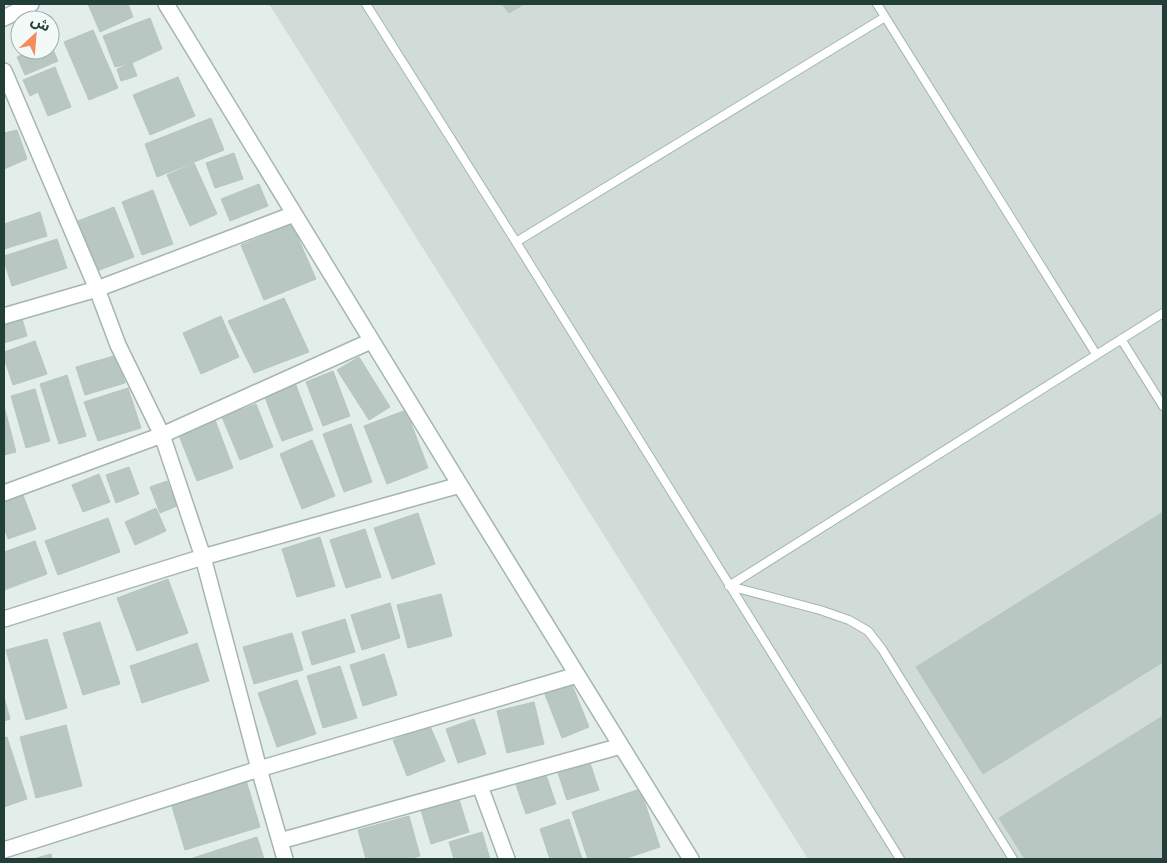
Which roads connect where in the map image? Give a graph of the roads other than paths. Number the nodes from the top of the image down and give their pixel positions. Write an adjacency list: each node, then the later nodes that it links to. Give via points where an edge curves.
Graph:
1 (30, 4): 6 (street)
2 (166, 4): 8 (street)
3 (366, 4): 9 (lane)
4 (877, 4): 5 (lane)
5 (885, 17): 9 (lane); 15 (lane)
6 (4, 18)
7 (4, 71): 10 (street)
8 (294, 214): 10 (street); 14 (street)
9 (516, 242): 21 (lane)
10 (97, 289): 12 (street); 17 (street, via 118,344)
11 (1163, 313): 13 (lane)
12 (4, 316)
13 (1121, 339): 15 (lane); 16 (lane)
14 (371, 341): 17 (street); 18 (street)
15 (1096, 354): 21 (lane)
16 (1163, 406)
17 (162, 435): 19 (street); 20 (street)
18 (460, 485): 20 (street); 23 (street)
19 (4, 493)
20 (202, 557): 22 (street); 25 (street)
21 (729, 586): 32 (lane); 33 (lane, via 820,610 868,631)
22 (4, 619)
23 (577, 675): 24 (street); 25 (street)
24 (621, 746): 26 (street); 29 (street)
25 (259, 769): 27 (street); 28 (street)
26 (480, 786): 27 (street); 31 (street)
27 (280, 841): 30 (street)
28 (4, 850)
29 (687, 858)
30 (285, 859)
31 (507, 859)
32 (900, 859)
33 (1013, 859)

